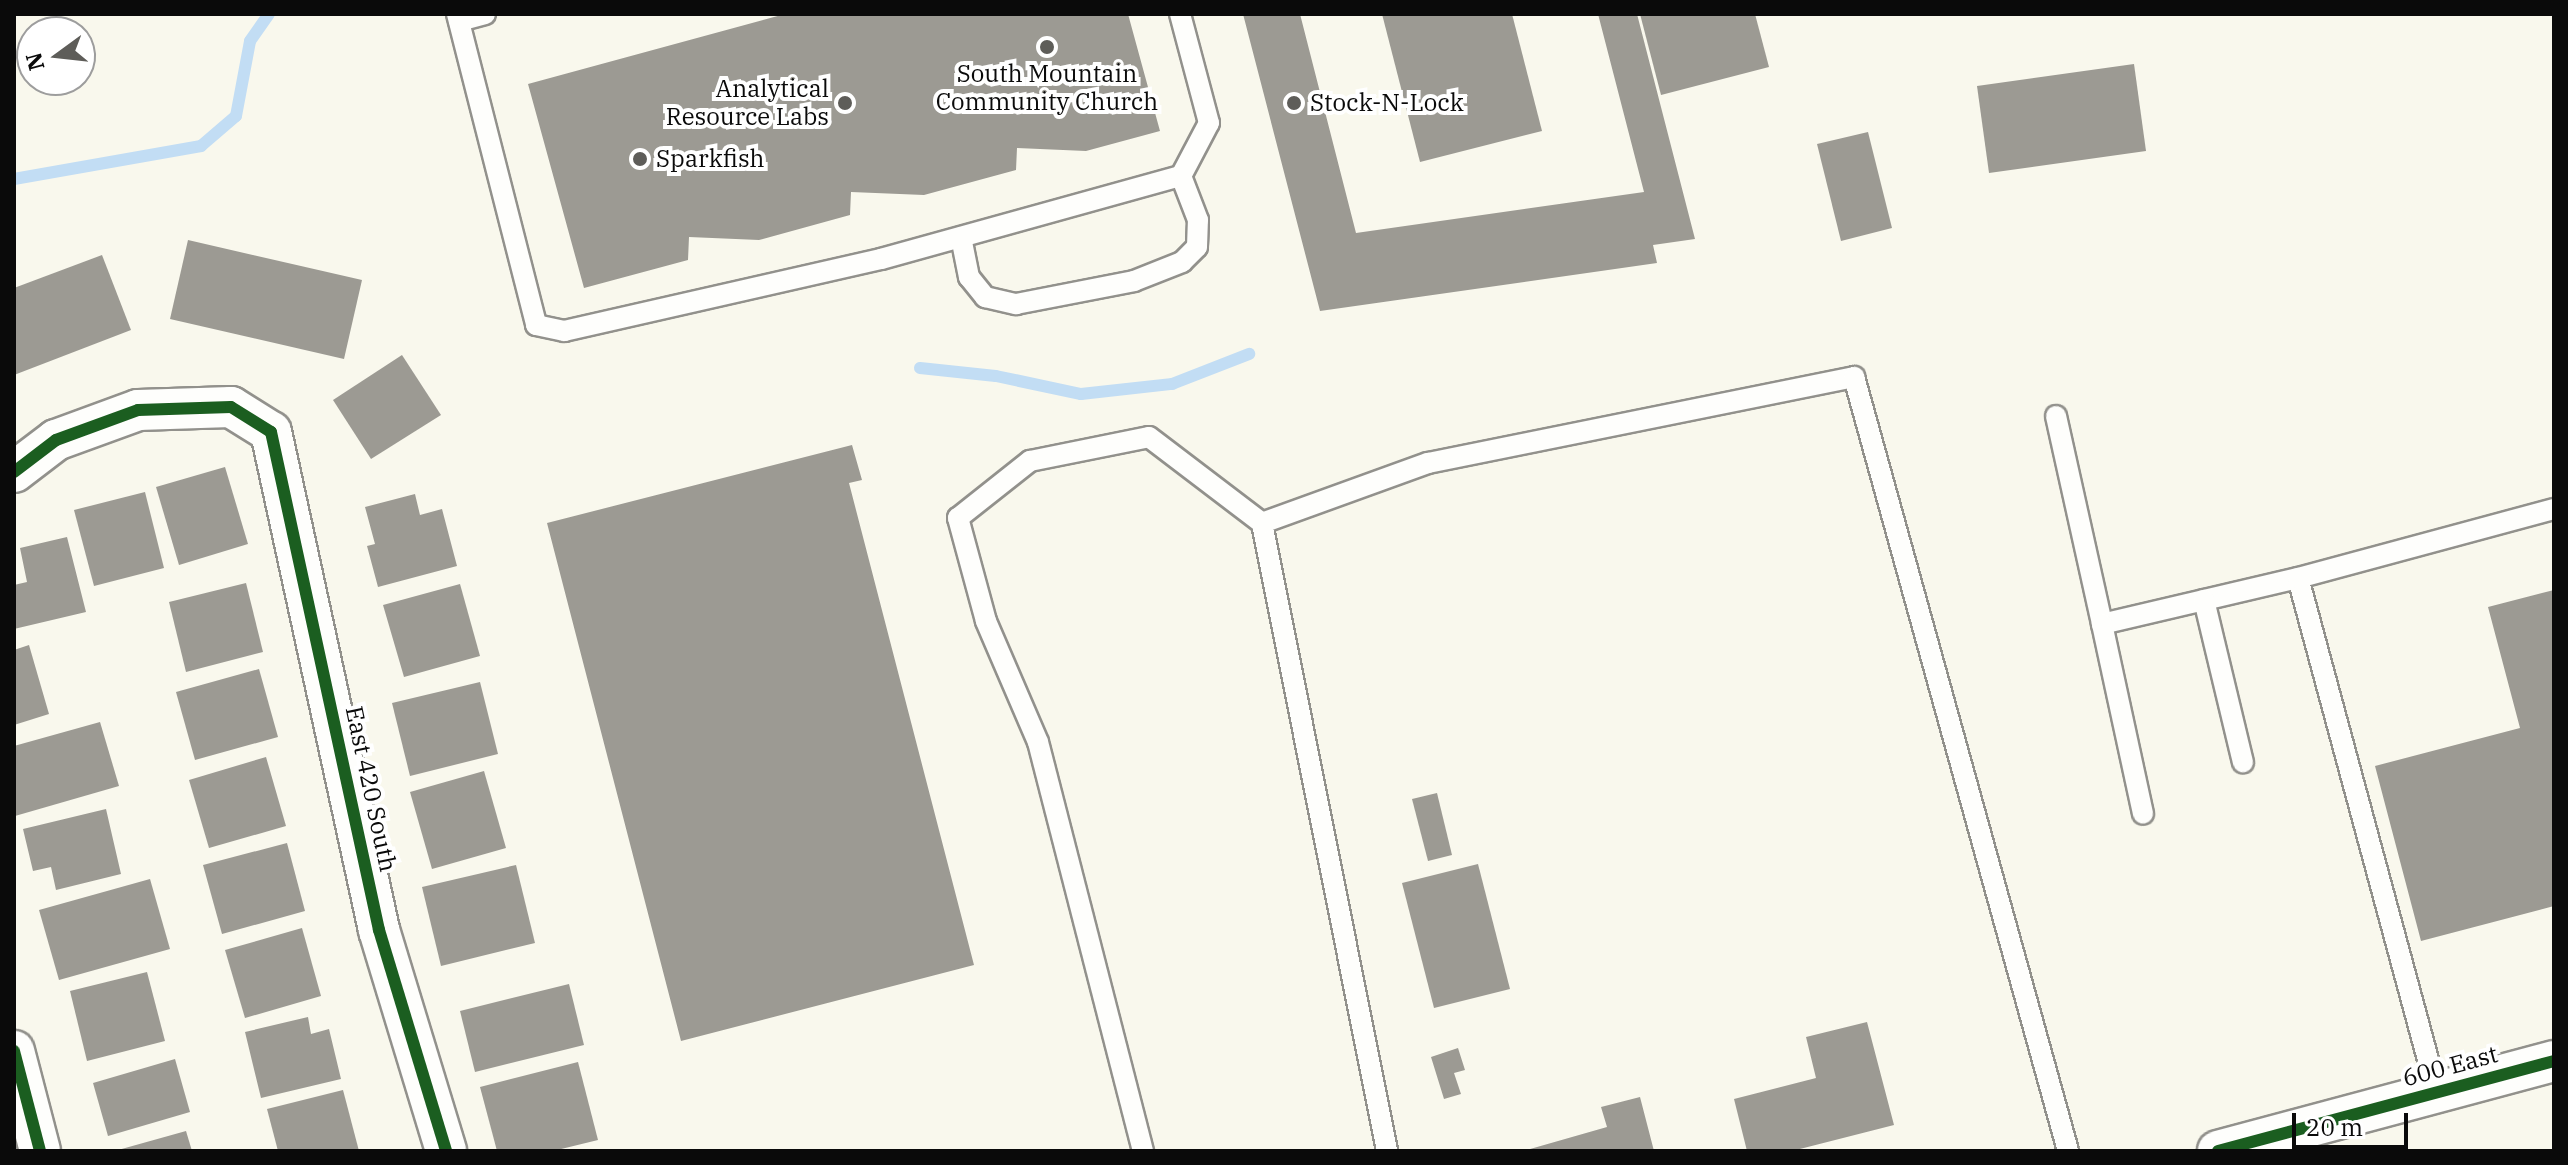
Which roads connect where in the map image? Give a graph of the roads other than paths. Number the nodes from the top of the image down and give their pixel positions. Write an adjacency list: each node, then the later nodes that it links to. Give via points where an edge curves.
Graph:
1 (485, 14): 3 (lane)
2 (1180, 14): 4 (lane, via 1209,123)
3 (458, 17): 5 (lane, via 536,325 564,331)
4 (1181, 176): 5 (lane); 5 (lane, via 1198,220 1197,247 1182,262 1134,281 1016,304 985,297 969,277)
5 (961, 237)
6 (2056, 416): 12 (lane)
7 (14, 472): 19 (street, East 420 South, via 56,440 138,410 231,407 271,432 379,930)
8 (2554, 509): 10 (lane)
9 (1262, 523): 20 (lane, via 1149,437 1030,461 958,518 986,621 1038,742); 21 (lane); 22 (lane, via 1428,463 1854,377)
10 (2298, 578): 11 (lane); 17 (lane)
11 (2204, 600): 12 (lane); 13 (lane)
12 (2102, 624): 14 (lane)
13 (2243, 762)
14 (2143, 814)
15 (14, 1051): 18 (street)
16 (2554, 1061): 17 (street, 600 East)
17 (2437, 1093): 23 (street, 600 East)
18 (40, 1151)
19 (446, 1151)
20 (1143, 1151)
21 (1387, 1151)
22 (2068, 1151)
23 (2218, 1151)

